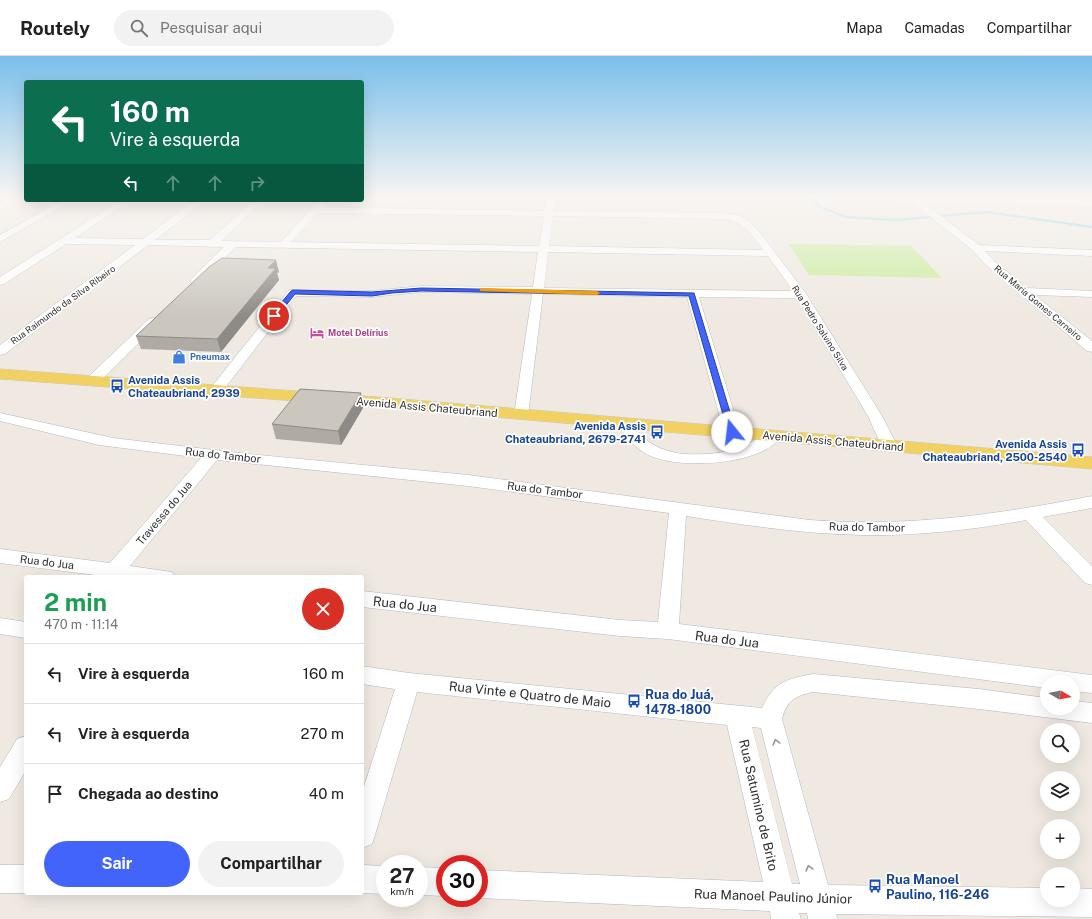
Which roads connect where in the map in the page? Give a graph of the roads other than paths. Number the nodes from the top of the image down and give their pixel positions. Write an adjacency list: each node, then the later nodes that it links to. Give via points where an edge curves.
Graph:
1 (70, 236): 8 (street)
2 (155, 236): 9 (street, Rua Raimundo da Silva Ribeiro)
3 (220, 236): 10 (street)
4 (291, 236): 12 (street)
5 (546, 236): 14 (street)
6 (758, 236): 15 (street, Rua Pedro Salvino Silva)
7 (962, 236): 13 (street, Rua Maria Gomes Carneiro)
8 (63, 241): 9 (street); 17 (street)
9 (146, 243): 10 (street); 26 (street, Rua Raimundo da Silva Ribeiro)
10 (212, 244): 11 (street)
11 (234, 244): 12 (street); 18 (street)
12 (283, 245): 14 (street)
13 (976, 248): 16 (street); 19 (street, Rua Maria Gomes Carneiro)
14 (544, 250): 15 (street); 20 (street)
15 (770, 253): 23 (street, Rua Pedro Salvino Silva)
16 (1092, 253)
17 (0, 282)
18 (188, 288)
19 (1024, 291): 22 (street); 25 (street, Rua Maria Gomes Carneiro)
20 (538, 292): 21 (street); 29 (street, via 293,292); 30 (street)
21 (692, 294): 23 (street); 33 (street)
22 (1092, 294)
23 (801, 296): 35 (street, Rua Pedro Salvino Silva, via 875,416)
24 (160, 316): 28 (street)
25 (1090, 344)
26 (0, 351)
27 (0, 374): 28 (main road, Avenida Assis Chateubriand)
28 (92, 381): 29 (main road, Avenida Assis Chateubriand)
29 (216, 390): 30 (main road, Avenida Assis Chateubriand)
30 (521, 415): 32 (main road, Avenida Assis Chateubriand)
31 (0, 417): 36 (street, Rua do Tambor, via 80,438)
32 (625, 424): 33 (main road, Avenida Assis Chateubriand); 34 (street, via 648,449 676,458 699,459 734,455 752,449)
33 (732, 432): 34 (main road, Avenida Assis Chateubriand)
34 (774, 436): 35 (main road, Avenida Assis Chateubriand)
35 (890, 447): 37 (main road, Avenida Assis Chateubriand)
36 (213, 455): 39 (street, Rua do Tambor, via 501,484); 42 (street, Travessa do Jua)
37 (1092, 463)
38 (1092, 502): 40 (street, Rua do Tambor)
39 (678, 509): 40 (street, Rua do Tambor, via 793,524 887,529 948,525); 48 (street)
40 (1030, 514): 44 (street)
41 (0, 556): 42 (street, Rua do Jua)
42 (115, 570): 43 (street, Rua do Jua)
43 (151, 575)
44 (1092, 578)
45 (364, 599): 48 (street, Rua do Jua, via 620,628)
46 (0, 626): 47 (street)
47 (24, 630)
48 (668, 631): 51 (street, Rua do Jua)
49 (364, 675): 50 (street, Rua Vinte e Quatro de Maio)
50 (409, 682): 55 (street, Rua Vinte e Quatro de Maio); 59 (street)
51 (1092, 684)
52 (1040, 707): 56 (street, via 814,683 792,688 781,696 773,706)
53 (1080, 712): 54 (street)
54 (1092, 713)
55 (737, 715): 56 (street, Rua Vinte e Quatro de Maio); 66 (street, Rua Satumino de Brito)
56 (770, 719): 67 (street, one-way to 56)
57 (24, 750): 58 (street)
58 (0, 790)
59 (364, 828)
60 (0, 879): 61 (street)
61 (24, 879)
62 (364, 879): 63 (street)
63 (376, 880)
64 (488, 885): 66 (street, Rua Manoel Paulino Júnior)
65 (1092, 903): 67 (street, Rua Manoel Paulino Júnior)
66 (784, 908): 67 (street, Rua Manoel Paulino Júnior)
67 (820, 909)

